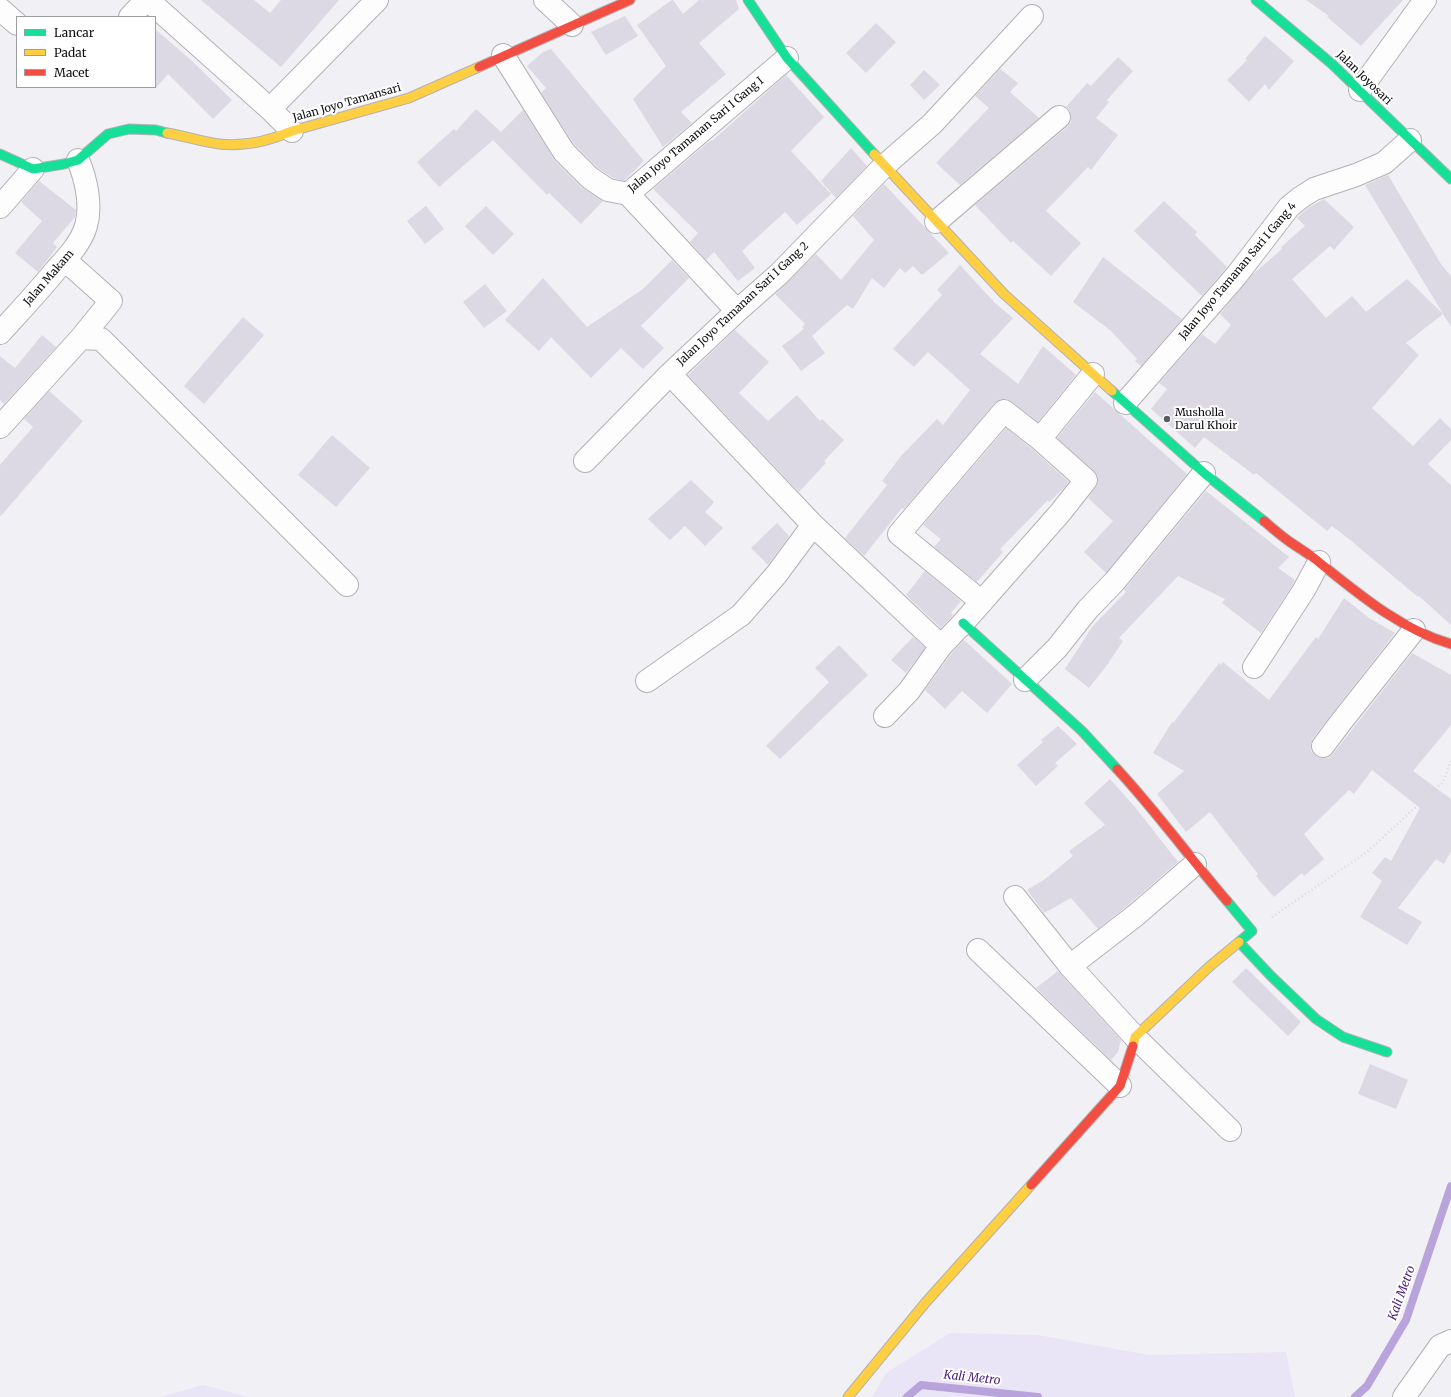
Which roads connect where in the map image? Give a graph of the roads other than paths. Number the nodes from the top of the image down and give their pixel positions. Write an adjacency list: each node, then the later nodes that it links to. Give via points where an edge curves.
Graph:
1 (147, 0): 9 (street); 16 (street)
2 (377, 0): 16 (street)
3 (545, 0): 12 (street)
4 (630, 0): 12 (street, Jalan Joyo Tamansari)
5 (748, 0): 14 (street)
6 (1256, 0): 15 (street, Jalan Joyosari, via 1307,41)
7 (1425, 0): 15 (street)
8 (0, 9): 11 (street)
9 (131, 16)
10 (1032, 16): 22 (street, Jalan Joyo Tamanan Sari I Gang 2, via 932,124)
11 (16, 23)
12 (572, 25): 13 (street, Jalan Joyo Tamansari)
13 (503, 55): 18 (street, Jalan Joyo Tamansari, via 409,98); 26 (street, Jalan Joyo Tamanan Sari I Gang I, via 564,152 590,178 608,190)
14 (787, 58): 22 (street); 26 (street, Jalan Joyo Tamanan Sari I Gang I)
15 (1360, 90): 19 (street, Jalan Joyosari)
16 (270, 109): 18 (street)
17 (1059, 117): 28 (street)
18 (292, 131): 21 (street, Jalan Joyo Tamansari, via 252,144 220,144 156,130 129,129 108,134)
19 (1410, 140): 24 (street, Jalan Joyosari); 35 (street, Jalan Joyo Tamanan Sari I Gang 4, via 1384,163 1314,189 1289,207 1236,276)
20 (2, 156): 23 (street); 25 (street)
21 (75, 164): 23 (street); 29 (street, Jalan Makam, via 87,194 88,212 86,226)
22 (884, 166): 28 (street); 30 (street, Jalan Joyo Tamanan Sari I Gang 2, via 779,274)
23 (32, 169): 25 (street)
24 (1451, 180)
25 (14, 191): 27 (street)
26 (628, 194): 30 (street)
27 (0, 207)
28 (936, 222): 34 (street, via 1004,294)
29 (65, 260): 31 (street, Jalan Makam); 32 (street, via 111,301)
30 (737, 311): 33 (street, Jalan Joyo Tamanan Sari I Gang 2)
31 (0, 333)
32 (81, 338): 36 (street); 42 (street, via 101,339)
33 (670, 374): 38 (street, Jalan Joyo Tamanan Sari I Gang 2); 40 (street)
34 (1093, 374): 35 (street); 37 (street)
35 (1126, 403): 39 (street)
36 (0, 427)
37 (1040, 439): 43 (street, via 1086,480); 43 (street, via 1004,411 899,534)
38 (585, 461)
39 (1204, 473): 41 (street, via 1288,541); 49 (street, via 1115,581 1079,619 1057,648)
40 (813, 525): 47 (street); 50 (street, via 776,575 741,615)
41 (1319, 562): 45 (street, via 1376,607); 48 (street)
42 (347, 585)
43 (982, 602): 44 (street)
44 (963, 623): 47 (street); 49 (street)
45 (1414, 630): 46 (street); 52 (street)
46 (1451, 644)
47 (941, 646): 51 (street, via 909,691)
48 (1254, 667)
49 (1025, 680): 53 (street, via 1082,731 1145,799)
50 (647, 681)
51 (885, 716)
52 (1323, 746)
53 (1195, 864): 55 (street, via 1252,931); 57 (street, via 1136,915)
54 (1014, 897): 57 (street)
55 (1239, 942): 58 (street); 59 (street, via 1316,1019 1343,1037)
56 (978, 950): 60 (street)
57 (1070, 966): 58 (street)
58 (1135, 1037): 60 (street); 61 (street)
59 (1387, 1052)
60 (1120, 1086): 63 (street, via 926,1302)
61 (1230, 1130)
62 (1451, 1341): 64 (street, via 1440,1346)
63 (848, 1397)
64 (1404, 1397)

